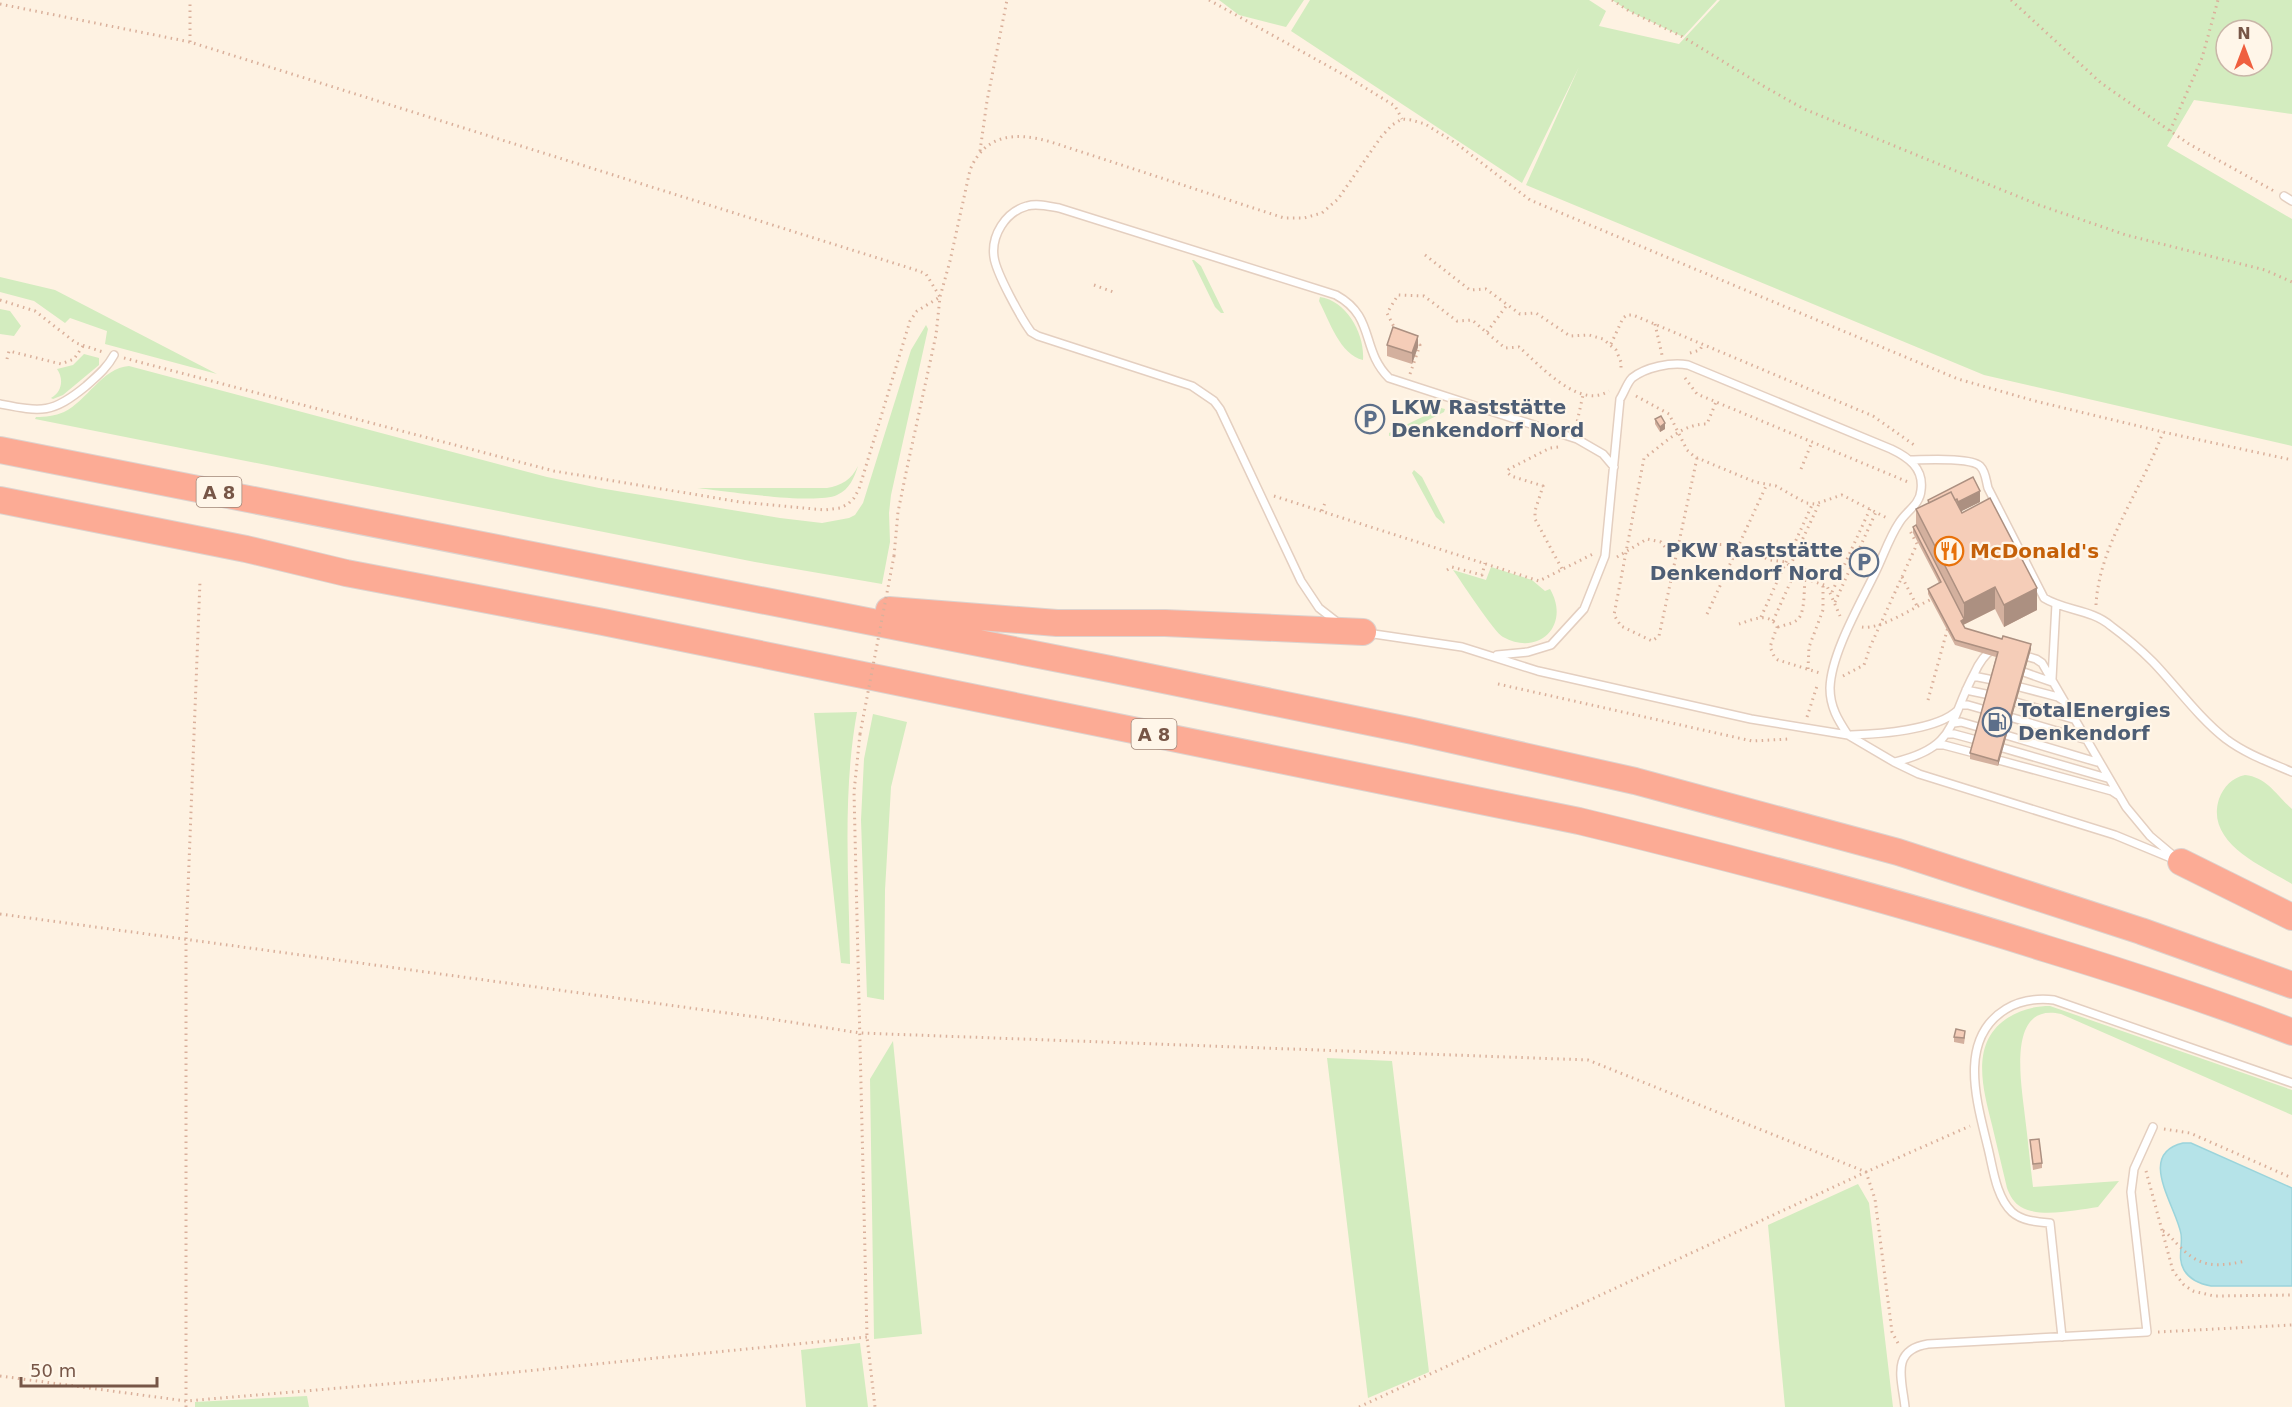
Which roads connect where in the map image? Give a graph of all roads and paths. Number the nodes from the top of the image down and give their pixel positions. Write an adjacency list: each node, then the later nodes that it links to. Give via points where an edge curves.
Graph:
1 (190, 0): 8 (path)
2 (1007, 0): 11 (path)
3 (1209, 0): 9 (path, via 1395,106)
4 (1612, 0): 15 (path, via 1804,109 2039,205 2126,234 2265,270)
5 (2011, 0): 10 (path, via 2101,83)
6 (2218, 0): 10 (path, via 2202,58)
7 (0, 4): 8 (path)
8 (190, 42): 18 (path, via 919,271 926,274)
9 (1402, 119): 11 (path, via 1381,137 1338,199 1322,213 1304,218 1284,218 1035,137 1002,139); 37 (path, via 1425,124 1457,144 1530,200 1958,379)
10 (2170, 131): 12 (path)
11 (980, 151): 18 (path, via 970,170)
12 (2284, 196): 13 (lane)
13 (2292, 201)
14 (1425, 255): 20 (path, via 1470,290 1486,289)
15 (2292, 282)
16 (1094, 285): 17 (path)
17 (1116, 292)
18 (940, 297): 26 (path, via 917,311 910,321 854,498 840,508 825,510 740,502 554,471); 120 (path, bridge, via 936,335 898,512 894,556 856,762)
19 (0, 300): 25 (path, via 35,311)
20 (1507, 305): 22 (path); 30 (path, via 1520,314 1536,313 1570,336 1593,335 1611,344 1621,362)
21 (1655, 324): 28 (path)
22 (1487, 333): 23 (path, via 1472,320 1457,321 1424,296 1398,295 1387,313); 33 (path, via 1505,348 1520,347 1568,388)
23 (1399, 338)
24 (1410, 342): 29 (path, via 1420,345)
25 (83, 346): 26 (path); 27 (path, via 74,359 64,363 9,351)
26 (114, 355): 35 (lane, via 104,370 62,405 39,410)
27 (8, 359)
28 (1664, 365): 32 (lane, via 1631,379); 34 (path, via 1666,374 1681,374 1697,393); 42 (lane, via 1688,364)
29 (1407, 384): 38 (lane); 48 (lane, via 1381,371 1365,323 1348,302 1336,295 1059,208 1024,206 1007,218 994,246 995,262 1031,332 1203,393 1220,409)
30 (1616, 385): 32 (path); 33 (path, via 1601,395)
31 (1641, 388): 36 (path, via 1635,395 1669,414)
32 (1625, 390): 44 (lane, via 1620,399)
33 (1583, 395): 38 (path)
34 (1716, 402): 36 (path, via 1707,424); 39 (path)
35 (0, 404)
36 (1678, 431): 41 (path, via 1687,450); 59 (path, via 1644,458)
37 (2163, 432): 43 (path); 79 (path, via 2101,571)
38 (1574, 438): 44 (lane, via 1591,445); 65 (path, via 1572,448 1550,448 1507,472 1543,486 1535,519)
39 (1812, 442): 45 (path); 47 (path)
40 (0, 450): 74 (highway, A 8)
41 (1698, 458): 46 (path); 58 (path)
42 (1910, 460): 47 (lane, via 1919,473); 76 (lane, via 1969,462 1980,466 2040,593)
43 (2292, 460)
44 (1614, 467): 60 (lane)
45 (1801, 469)
46 (1767, 484): 52 (path); 57 (path)
47 (1921, 487): 56 (lane, via 1919,498)
48 (1258, 492): 54 (path); 87 (lane, via 1301,581 1319,608 1339,623)
49 (0, 500): 119 (highway, A 8, via 1579,821 1725,856 1985,929)
50 (1326, 500): 54 (path)
51 (1820, 502): 52 (path); 56 (path, via 1842,495); 63 (path)
52 (1812, 505): 62 (path)
53 (1870, 510): 72 (path)
54 (1322, 511): 61 (path)
55 (1876, 512): 75 (path)
56 (1898, 524): 68 (path, via 1910,530 1917,543); 83 (lane)
57 (1738, 545): 58 (path, via 1707,543); 62 (path, via 1770,560); 78 (path)
58 (1678, 548): 59 (path, via 1669,552 1661,542 1647,539); 59 (path, via 1659,636 1652,641 1621,626 1614,615)
59 (1626, 552): 60 (path, via 1619,557)
60 (1605, 556): 65 (path, via 1591,554); 90 (lane, via 1584,609 1551,645)
61 (1486, 562): 65 (path, via 1539,581); 66 (path, via 1482,575 1452,567)
62 (1786, 562): 63 (path); 80 (path)
63 (1790, 566): 67 (path)
64 (1806, 567): 69 (path)
65 (1562, 569)
66 (1447, 570)
67 (1795, 572): 69 (path); 81 (path)
68 (1902, 577): 77 (path); 85 (path)
69 (1804, 580): 71 (path); 86 (path, via 1799,619)
70 (200, 581): 117 (path)
71 (1823, 584): 72 (path); 92 (path, via 1822,610 1809,647)
72 (1832, 593): 75 (path)
73 (1937, 596): 77 (path)
74 (763, 599): 87 (highway, via 1058,623 1165,623); 118 (highway, A 8, via 1413,731 1635,781 1898,852)
75 (1835, 602): 83 (path, via 1840,616)
76 (2056, 604): 79 (lane); 95 (lane)
77 (1917, 606): 85 (path)
78 (1707, 614)
79 (2096, 615): 111 (lane, via 2143,652 2226,738 2254,756)
80 (1761, 617): 81 (path); 84 (path)
81 (1773, 621): 86 (path)
82 (1950, 621): 99 (path)
83 (1852, 623): 85 (path, via 1867,628); 94 (lane)
84 (1739, 624)
85 (1880, 624): 94 (path, via 1864,665 1840,678)
86 (1777, 627): 92 (path, via 1770,646 1774,656)
87 (1362, 632): 90 (lane)
88 (2000, 649): 93 (lane, via 1992,649)
89 (2013, 652): 95 (lane, via 2042,663)
90 (1493, 655): 104 (lane, via 1538,671 1751,719)
91 (2008, 667): 95 (lane)
92 (1808, 669): 94 (path)
93 (1973, 676): 98 (lane); 100 (lane)
94 (1831, 678): 106 (lane, via 1834,710)
95 (2052, 682): 100 (lane)
96 (1498, 684): 104 (path, via 1752,741 1803,739)
97 (1817, 684): 104 (path)
98 (1966, 690): 101 (lane); 102 (lane)
99 (1928, 700)
100 (2064, 701): 102 (lane)
101 (1960, 707): 103 (lane); 106 (lane, via 1934,724); 107 (lane, via 1984,709)
102 (2075, 721): 107 (lane)
103 (1954, 723): 105 (lane); 110 (lane)
104 (1805, 727): 106 (lane)
105 (1947, 734): 108 (lane); 112 (lane)
106 (1848, 735): 109 (lane)
107 (2086, 740): 110 (lane)
108 (1937, 745): 109 (lane); 113 (lane)
109 (1894, 762): 114 (lane, via 1938,780 2115,835)
110 (2100, 763): 112 (lane)
111 (2292, 772)
112 (2109, 779): 113 (lane)
113 (2118, 795): 114 (lane, via 2145,830)
114 (2181, 862): 116 (highway)
115 (0, 914): 117 (path)
116 (2292, 916)
117 (186, 940): 120 (path); 136 (path)
118 (2292, 985)
119 (2292, 1032)
120 (860, 1034): 125 (path, via 1588,1060); 132 (path)
121 (2292, 1083): 122 (lane, via 2068,1003 2033,999 2000,1012 1978,1041 1974,1062)
122 (1982, 1121): 125 (path); 133 (lane, via 2006,1206 2021,1218 2050,1223)
123 (2153, 1127): 124 (lane); 126 (path, via 2190,1133)
124 (2139, 1161): 127 (path, via 2151,1184); 131 (lane, via 2134,1169 2132,1192)
125 (1866, 1172): 134 (path, via 1875,1198 1892,1332); 139 (path)
126 (2292, 1178)
127 (2163, 1231): 128 (path, via 2199,1261 2217,1265); 129 (path, via 2173,1271 2193,1291 2214,1296)
128 (2246, 1261)
129 (2292, 1295)
130 (2292, 1324): 131 (path)
131 (2147, 1332): 133 (lane)
132 (867, 1337): 136 (path); 138 (path)
133 (2062, 1337): 134 (lane, via 1928,1344)
134 (1906, 1353): 140 (lane, via 1901,1369)
135 (0, 1376): 136 (path)
136 (186, 1401): 137 (path)
137 (186, 1407)
138 (875, 1407)
139 (1359, 1407)
140 (1905, 1407)

